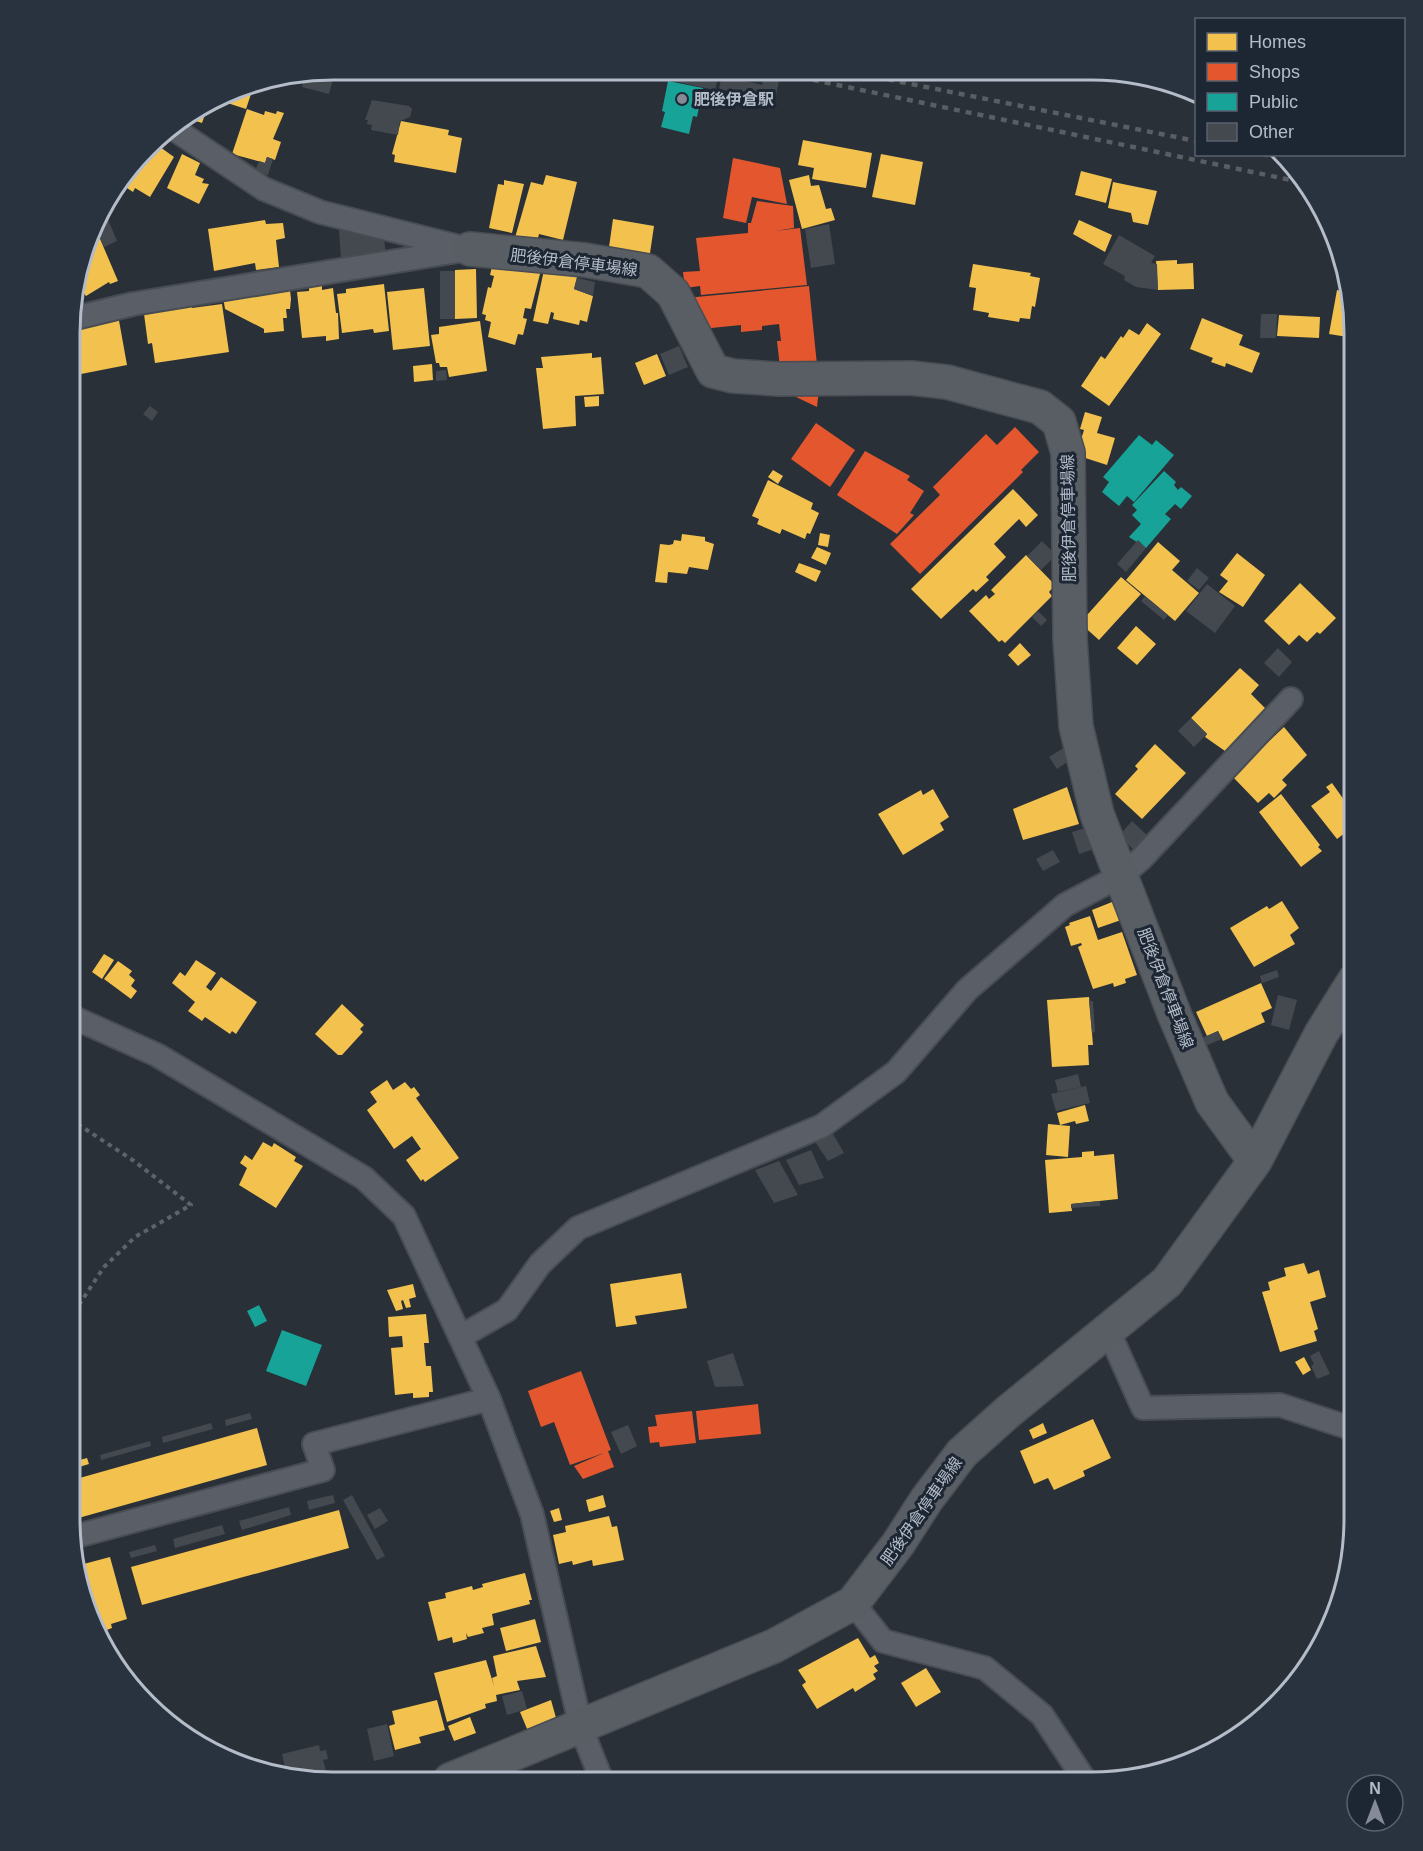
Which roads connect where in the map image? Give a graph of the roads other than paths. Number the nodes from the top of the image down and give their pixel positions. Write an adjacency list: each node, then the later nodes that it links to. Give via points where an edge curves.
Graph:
1 (178, 132): 2 (street, via 264,189 320,212)
2 (470, 249): 3 (street, via 133,304); 5 (main road, 肥後伊倉停車場線, via 585,260 648,271 673,293 713,371 778,379 911,378 947,382 1040,407 1059,423 1068,453 1070,639 1076,726 1097,814)
3 (80, 317)
4 (1291, 699): 5 (street)
5 (1122, 875): 8 (main road, 肥後伊倉停車場線, via 1212,1102); 10 (street, via 1065,905 967,990 896,1072 822,1126 578,1228 540,1264 507,1310)
6 (1344, 997): 8 (main road)
7 (80, 1020): 10 (street, via 157,1055 364,1178 404,1216)
8 (1255, 1161): 9 (main road, 肥後伊倉停車場線, via 1167,1282)
9 (1108, 1330): 12 (street, via 1143,1408 1280,1405); 14 (main road, 肥後伊倉停車場線, via 962,1453)
10 (460, 1337): 11 (street)
11 (489, 1399): 13 (street, via 314,1444 323,1470); 15 (street, via 532,1514)
12 (1344, 1426)
13 (80, 1535)
14 (853, 1603): 15 (main road, 肥後伊倉停車場線, via 774,1646); 18 (street, via 883,1641 985,1668 1042,1715)
15 (581, 1728): 16 (main road, 肥後伊倉停車場線); 17 (street)
16 (470, 1772)
17 (598, 1772)
18 (1079, 1772)

